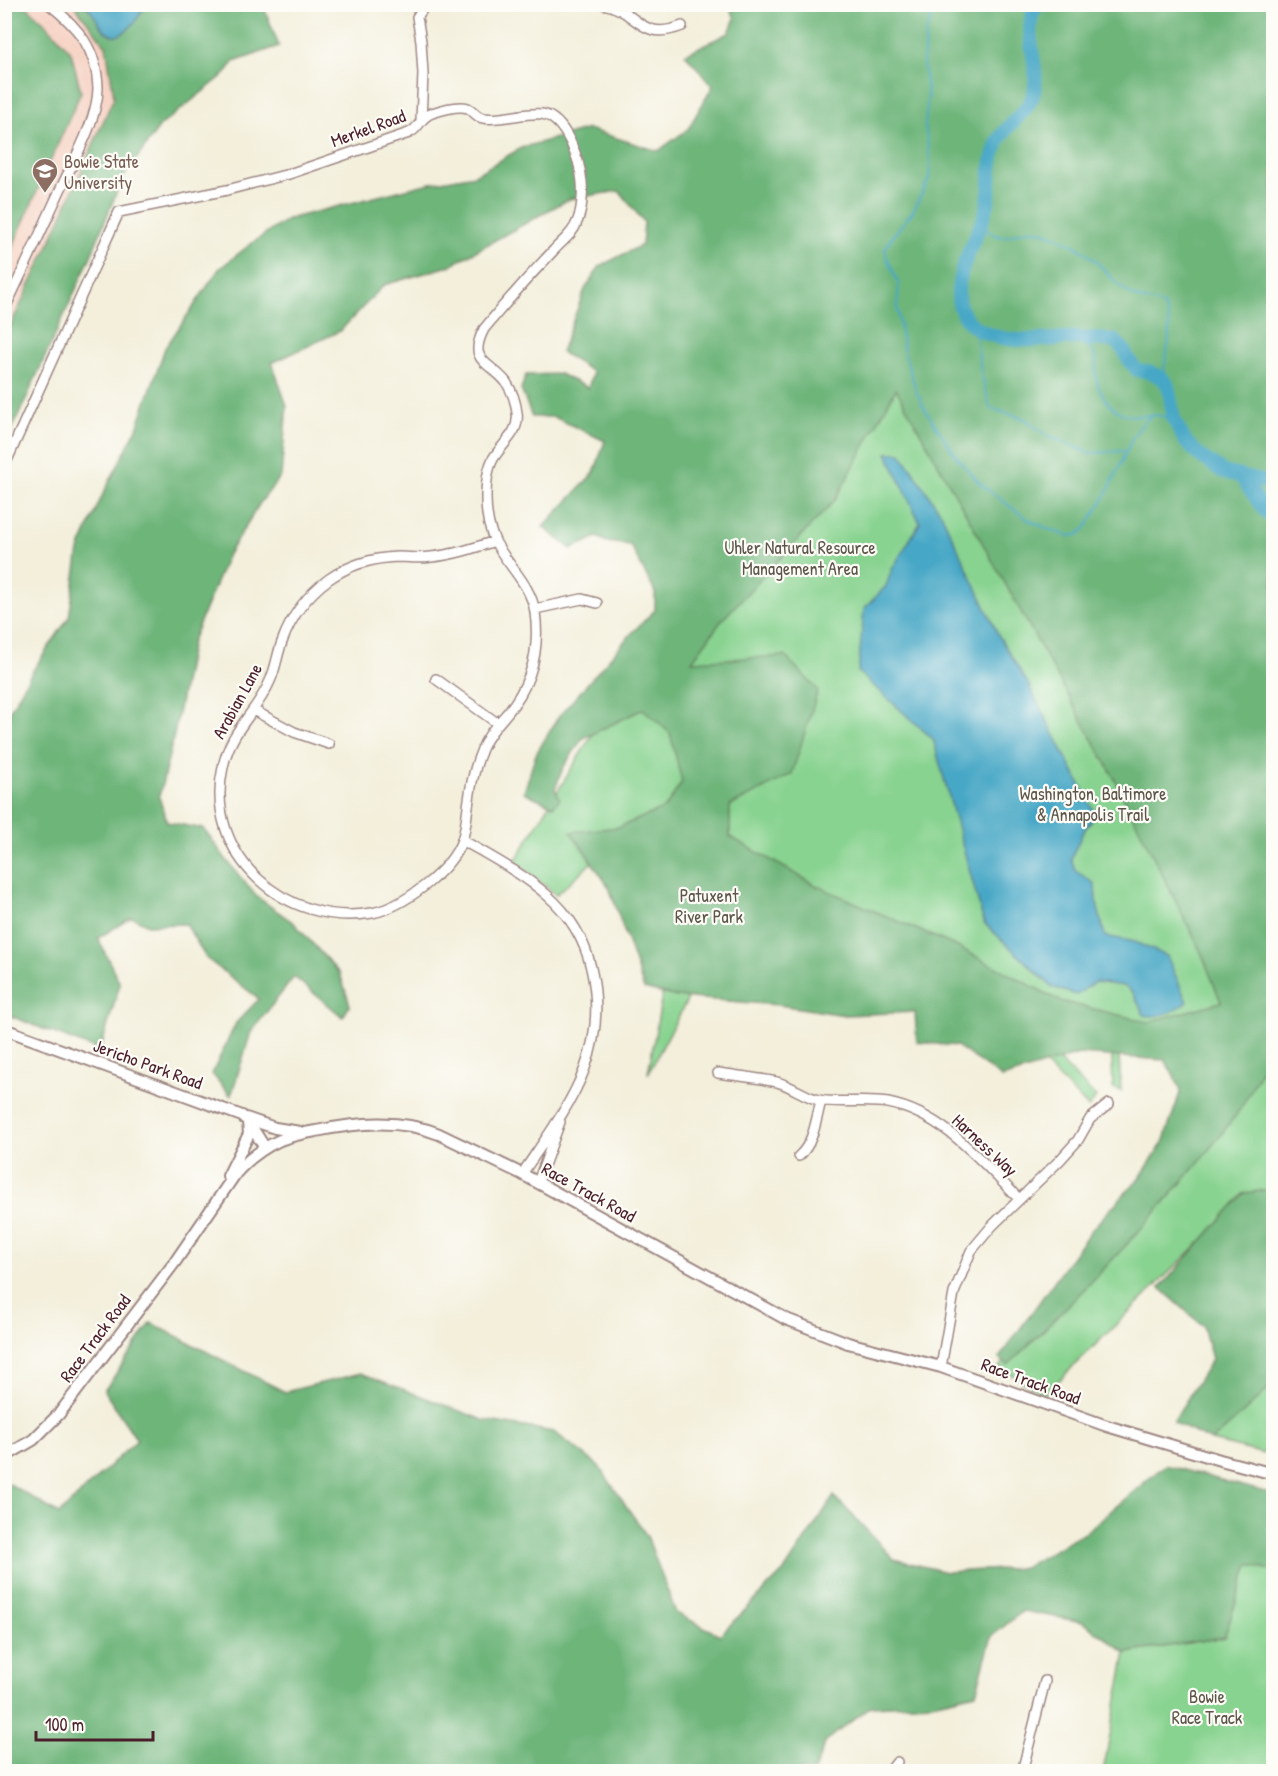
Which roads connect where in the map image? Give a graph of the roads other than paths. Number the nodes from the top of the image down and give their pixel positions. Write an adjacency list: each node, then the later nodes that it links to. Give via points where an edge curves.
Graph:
1 (49, 4): 6 (street, via 73,24 88,46 97,98 79,149)
2 (426, 4): 5 (street, via 417,17 423,74)
3 (603, 4): 4 (street, via 652,30)
4 (682, 26)
5 (421, 120): 7 (street, Merkel Road, via 416,130 409,133 289,174 119,212); 8 (street, Merkel Road, via 430,113 461,107 482,118 546,115 562,127 580,169 579,216 572,232 479,338 479,358 507,384 518,420 489,469 486,502)
6 (4, 310)
7 (4, 467)
8 (495, 542): 10 (street, Arabian Lane, via 522,580); 12 (street, Arabian Lane, via 427,558 371,560 330,578 296,615 282,642 269,684)
9 (597, 603): 10 (street, via 582,599)
10 (535, 609): 13 (street, Arabian Lane, via 533,667 523,691)
11 (436, 678): 13 (street)
12 (253, 711): 14 (street); 15 (street, Arabian Lane, via 232,738 225,760 220,785 223,814 243,864 292,904 348,915 381,910 409,897 436,876)
13 (497, 723): 15 (street, Arabian Lane, via 475,768)
14 (329, 744)
15 (462, 840): 20 (street, via 547,894 577,930 589,957 596,1001 595,1038 587,1066)
16 (4, 1029): 21 (street, Jericho Park Road)
17 (718, 1073): 18 (street, Harness Way, via 777,1082)
18 (821, 1101): 24 (street, via 806,1150); 28 (street, Harness Way, via 888,1103 922,1115 964,1144)
19 (1109, 1104): 28 (street, via 1090,1119 1078,1140)
20 (562, 1114): 25 (street); 26 (street)
21 (245, 1119): 22 (street, Jericho Park Road, via 275,1128); 23 (street); 27 (street, via 249,1134 225,1181)
22 (313, 1132): 23 (street, Race Track Road, via 282,1139); 25 (street, Race Track Road, via 364,1124 426,1128)
23 (265, 1148): 27 (street, Race Track Road, via 246,1162)
24 (799, 1156)
25 (522, 1174): 26 (street, Race Track Road)
26 (538, 1182): 29 (street, Race Track Road, via 786,1319 848,1343)
27 (224, 1191): 30 (street, Race Track Road, via 59,1414 33,1440)
28 (1019, 1199): 29 (street, via 979,1240 965,1262 950,1307)
29 (941, 1367): 31 (street, Race Track Road, via 1173,1446)
30 (4, 1457)
31 (1274, 1474)
32 (1046, 1681): 35 (street)
33 (897, 1762): 34 (street)
34 (889, 1772)
35 (1022, 1772)

